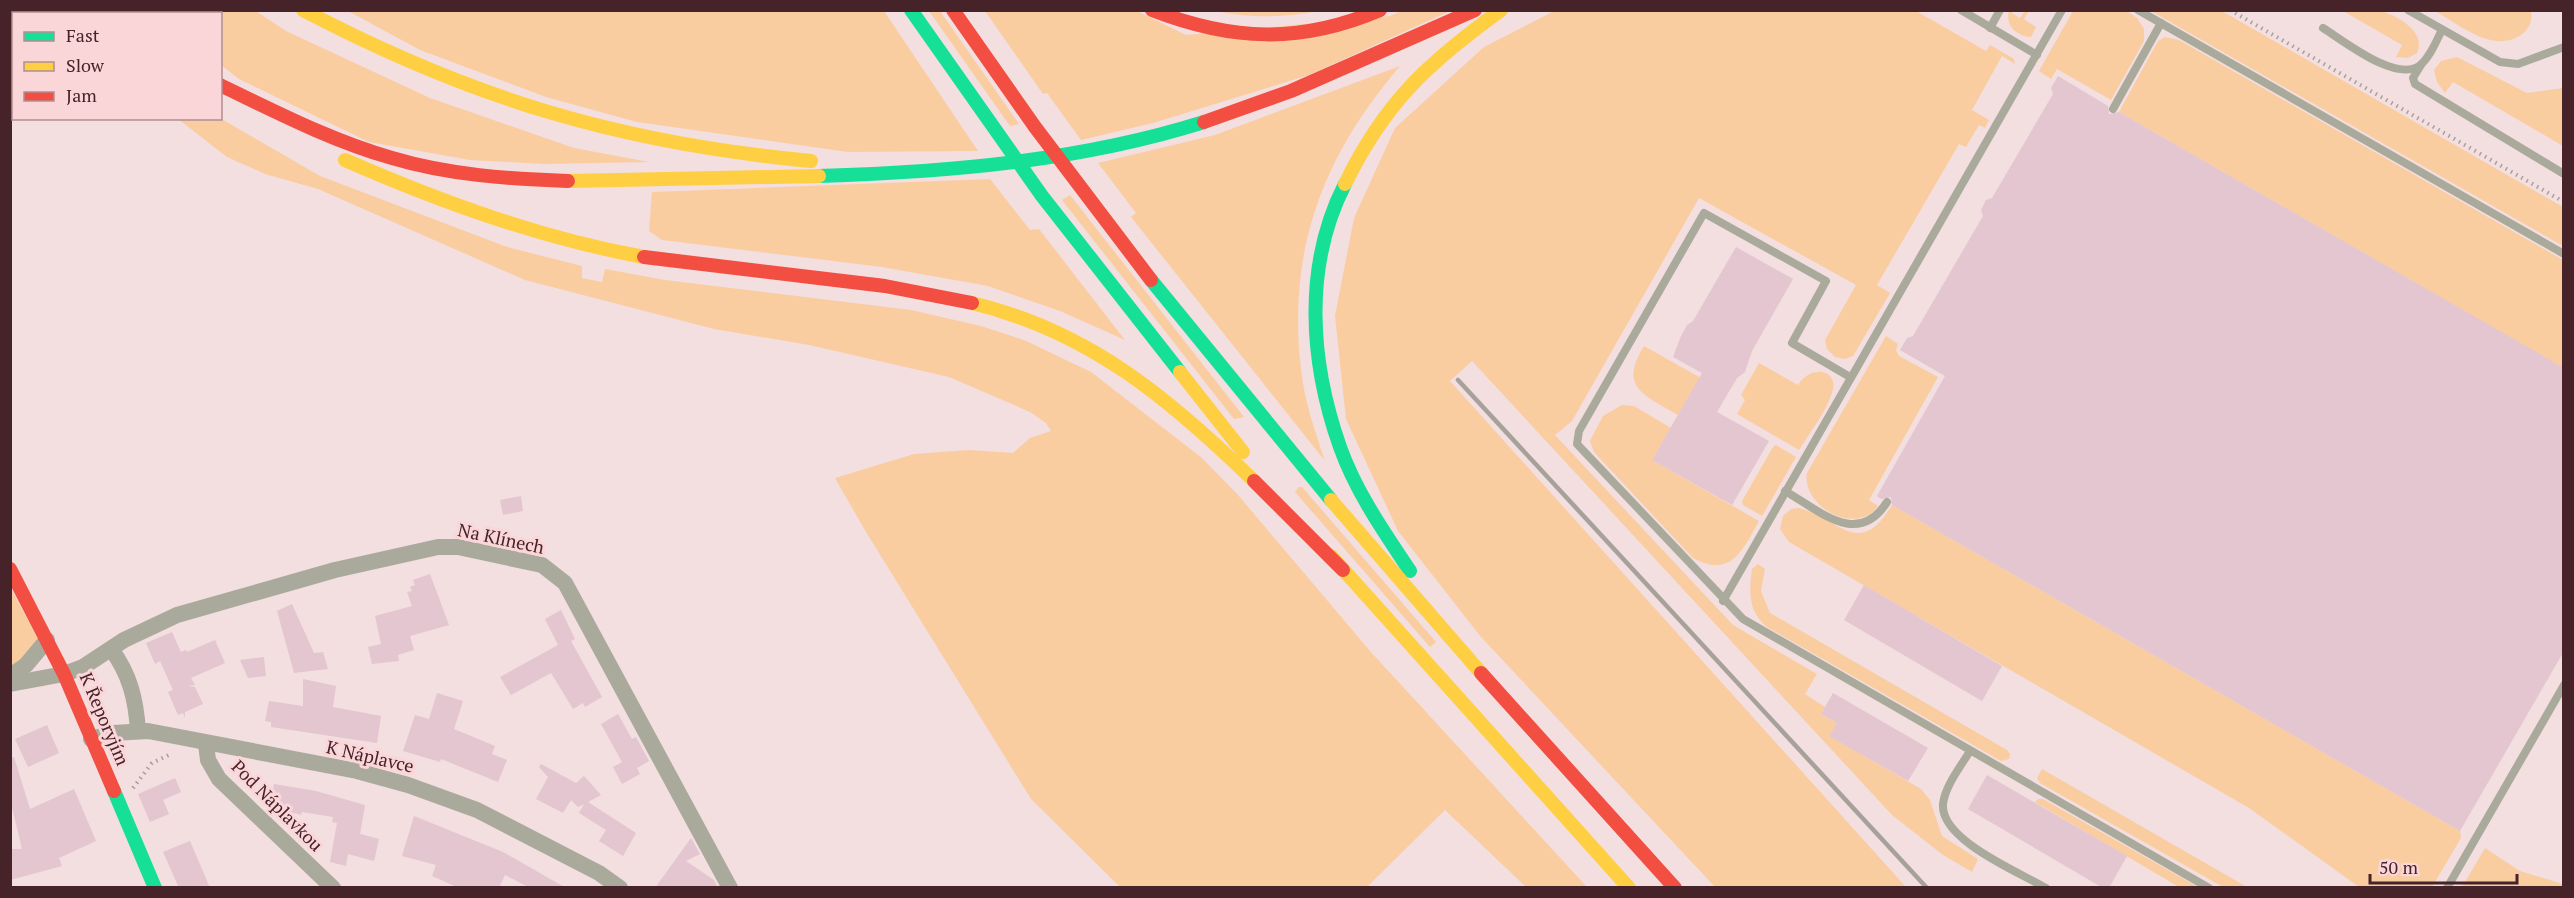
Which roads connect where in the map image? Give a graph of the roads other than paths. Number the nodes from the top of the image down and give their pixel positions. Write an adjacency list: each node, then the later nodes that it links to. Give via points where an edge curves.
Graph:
1 (303, 10): 23 (main road, via 376,48 476,92 624,135 784,159 861,164)
2 (911, 10): 30 (main road, via 1042,196 1172,366)
3 (953, 10): 34 (main road, via 1032,123 1264,421)
4 (1152, 10): 5 (main road, via 1202,28 1266,36 1326,29)
5 (1380, 10)
6 (1475, 10): 23 (main road, via 1323,76 1179,130 1071,154)
7 (1501, 10): 34 (main road, via 1430,63 1371,131 1351,165 1332,212 1320,261 1316,300 1315,341 1320,379 1340,448 1382,529)
8 (1960, 10): 14 (lane)
9 (2000, 10): 14 (lane)
10 (2062, 10): 18 (lane)
11 (2138, 10): 13 (lane)
12 (2408, 10): 16 (lane)
13 (2160, 23): 22 (lane); 25 (lane)
14 (1990, 28): 18 (lane)
15 (2323, 28): 19 (lane, via 2395,70)
16 (2442, 30): 17 (lane, via 2508,64); 19 (lane)
17 (2564, 47)
18 (2037, 55): 26 (lane)
19 (2421, 65): 24 (lane, via 2413,78 2415,84)
20 (222, 87): 23 (main road, via 342,143 419,165 501,177 589,182 858,176)
21 (222, 88): 30 (main road, via 254,114 324,150 428,195 576,242 672,261 926,293 986,306 1050,329 1109,359 1172,407)
22 (2113, 109)
23 (985, 164)
24 (2564, 174)
25 (2564, 254)
26 (1850, 377): 27 (lane); 31 (lane, via 1792,343 1826,281 1704,213 1577,437 1582,452)
27 (1785, 491): 28 (lane, via 1850,526 1876,517); 31 (lane)
28 (1887, 502)
29 (10, 569): 32 (main road, K Řeporyjím)
30 (1343, 570): 44 (main road)
31 (1723, 601): 42 (lane, via 1743,619)
32 (47, 640): 35 (main road, K Řeporyjím); 36 (street, via 26,665)
33 (111, 650): 35 (street, Na Klínech); 39 (street, K Řeporyjím, via 132,686); 48 (street, Na Klínech, via 177,615 323,573 438,547 458,546 542,565 565,582)
34 (1473, 665): 50 (main road, via 1558,765)
35 (64, 674): 37 (street, Na Klínech); 40 (main road, K Řeporyjím)
36 (10, 676)
37 (10, 684)
38 (2564, 685): 53 (lane)
39 (138, 731): 40 (street, K Náplavce); 41 (street, K Náplavce)
40 (92, 740): 45 (main road, K Řeporyjím)
41 (206, 744): 46 (street, Pod Náplavkou, via 208,760 219,779); 47 (street, K Náplavce, via 357,771 408,785 477,810 599,873)
42 (1970, 751): 51 (lane, via 1946,794 1943,812 1947,822 1959,838); 52 (lane)
43 (1547, 776): 44 (lane)
44 (1536, 787): 49 (main road)
45 (155, 888)
46 (333, 888)
47 (620, 888)
48 (730, 888)
49 (1629, 888)
50 (1675, 888)
51 (2046, 888)
52 (2209, 888)
53 (2447, 888)

